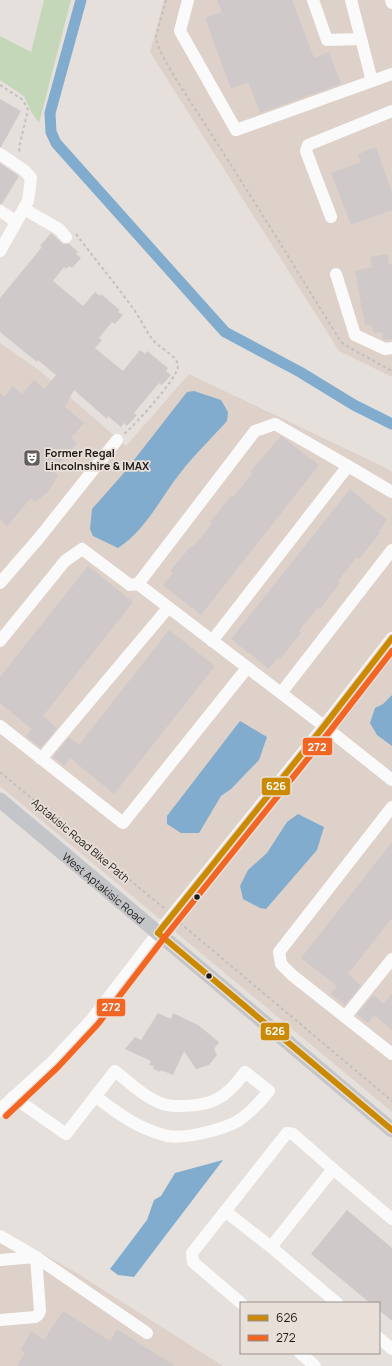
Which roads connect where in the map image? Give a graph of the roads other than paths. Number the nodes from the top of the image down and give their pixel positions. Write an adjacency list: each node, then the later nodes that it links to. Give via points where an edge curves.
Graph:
1 (188, 0): 8 (street, via 180,31 236,130)
2 (313, 0): 6 (street, via 327,40)
3 (351, 0): 6 (street)
4 (391, 0): 5 (street)
5 (392, 3)
6 (362, 39): 8 (street)
7 (392, 74): 8 (street)
8 (372, 81)
9 (392, 111): 13 (street, via 308,145 306,151)
10 (0, 154): 11 (street, via 31,178 28,201)
11 (24, 209): 14 (street); 15 (street)
12 (0, 211): 14 (street)
13 (331, 217)
14 (15, 225): 16 (street)
15 (69, 233)
16 (0, 251)
17 (336, 274): 18 (street, via 355,335 385,349)
18 (392, 348)
19 (117, 440): 23 (street)
20 (348, 466): 21 (street); 24 (street, via 275,424 255,431); 28 (street)
21 (392, 492)
22 (392, 550): 30 (street)
23 (0, 583)
24 (138, 584): 25 (street); 27 (street, via 130,585 82,550 65,561)
25 (168, 608): 28 (street); 33 (street)
26 (392, 638): 32 (street)
27 (0, 641)
28 (212, 641): 29 (street)
29 (247, 668): 30 (street); 33 (street, via 123,823)
30 (281, 693): 32 (street)
31 (0, 726): 33 (street)
32 (324, 726): 34 (street); 37 (street)
33 (41, 759)
34 (392, 780)
35 (0, 800): 37 (main road, West Aptakisic Road)
36 (392, 807): 39 (street, via 279,952 281,964 292,976)
37 (158, 932): 42 (street, via 92,1019 52,1062); 44 (main road, West Aptakisic Road)
38 (392, 959): 39 (street)
39 (345, 1017): 40 (street)
40 (392, 1054)
41 (95, 1096): 41 (street, via 115,1071 163,1104 186,1107 216,1100 246,1072 269,1091 238,1121 191,1135 168,1136 126,1119); 42 (street, via 66,1134)
42 (13, 1097): 43 (street)
43 (0, 1111)
44 (392, 1130)
45 (333, 1169): 46 (street, via 293,1134 287,1133); 47 (street); 49 (street)
46 (225, 1212): 49 (street); 52 (street, via 192,1253 192,1262)
47 (392, 1219)
48 (0, 1236): 50 (street)
49 (271, 1247): 53 (street)
50 (36, 1257): 51 (street); 54 (street, via 40,1311 38,1315); 55 (street)
51 (0, 1260)
52 (240, 1302)
53 (336, 1302)
54 (0, 1320)
55 (147, 1333)
56 (380, 1339): 57 (street)
57 (392, 1349)
58 (301, 1354): 59 (street)
59 (315, 1366)

